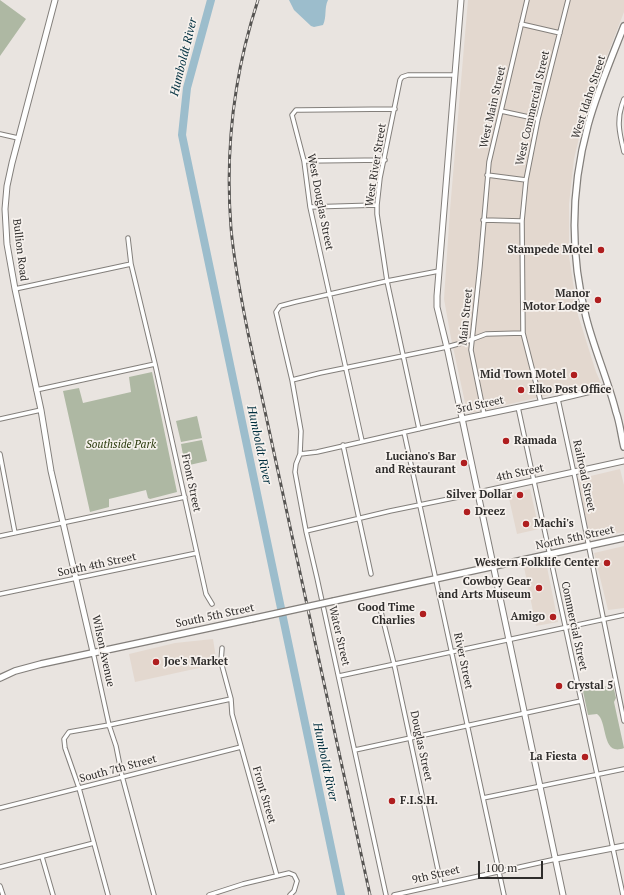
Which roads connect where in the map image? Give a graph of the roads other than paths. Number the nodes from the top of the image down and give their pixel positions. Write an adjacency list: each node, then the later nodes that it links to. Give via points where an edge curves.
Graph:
1 (54, 0): 14 (street, Bullion Road)
2 (461, 0): 8 (street)
3 (527, 0): 5 (street, West Main Street)
4 (568, 0): 7 (street, West Commercial Street)
5 (521, 24): 7 (street); 11 (street, West Main Street)
6 (624, 26): 37 (main road, West Idaho Street, via 588,125 578,179 575,224 576,260 582,300 590,335)
7 (560, 33): 12 (street, West Commercial Street)
8 (455, 75): 10 (street, West River Street, via 422,74 402,77); 26 (street)
9 (624, 99): 15 (street, via 618,126)
10 (395, 109): 16 (street, West River Street); 17 (street, West Douglas Street, via 293,112)
11 (501, 111): 12 (street); 18 (street, West Main Street)
12 (538, 119): 19 (street, West Commercial Street)
13 (0, 134): 14 (street)
14 (18, 138): 28 (street, Bullion Road, via 7,186 5,222)
15 (624, 152)
16 (385, 160): 17 (street); 20 (street, West River Street)
17 (304, 161): 21 (street, West Douglas Street)
18 (487, 175): 19 (street); 22 (street, West Main Street)
19 (526, 180): 23 (street, West Commercial Street)
20 (377, 205): 21 (street); 27 (street, West River Street)
21 (310, 207): 29 (street, West Douglas Street)
22 (484, 220): 23 (street); 31 (street, Main Street)
23 (522, 221): 30 (street)
24 (128, 238): 25 (street, Front Street)
25 (131, 264): 28 (street); 34 (street, Front Street)
26 (439, 271): 27 (street); 32 (street, via 437,307)
27 (387, 281): 29 (street); 33 (street)
28 (15, 289): 38 (street, Bullion Road)
29 (330, 295): 35 (street); 36 (street, Water Street, via 295,302 278,308 276,312)
30 (523, 333): 31 (street, via 486,334); 40 (street)
31 (472, 340): 32 (street); 43 (street, Main Street, via 473,363)
32 (447, 347): 33 (street); 45 (street)
33 (404, 356): 35 (street); 46 (street)
34 (155, 364): 38 (street); 57 (street, Front Street)
35 (346, 367): 36 (street); 48 (street)
36 (292, 380): 52 (street, Water Street, via 301,431)
37 (608, 388): 39 (street, 3rd Street); 50 (main road, West Idaho Street)
38 (36, 390): 42 (street, Bullion Road)
39 (558, 399): 40 (street, 3rd Street); 54 (street, Railroad Street)
40 (541, 403): 41 (street, 3rd Street)
41 (518, 407): 43 (street, 3rd Street); 55 (street, Commercial Street)
42 (41, 410): 44 (street); 60 (street, Wilson Avenue)
43 (484, 414): 45 (street, 3rd Street)
44 (0, 419)
45 (462, 419): 46 (street, 3rd Street); 56 (street)
46 (419, 428): 47 (street, 3rd Street)
47 (404, 432): 48 (street, 3rd Street); 58 (street, River Street)
48 (362, 441): 49 (street, 3rd Street)
49 (343, 445): 52 (street, 3rd Street); 59 (street)
50 (624, 447)
51 (0, 454): 62 (street)
52 (300, 454): 61 (street, Water Street, via 295,472)
53 (624, 461): 54 (street, 4th Street)
54 (574, 472): 55 (street, 4th Street); 65 (street, Railroad Street)
55 (534, 481): 56 (street, 4th Street); 67 (street, Commercial Street)
56 (478, 493): 58 (street, 4th Street); 68 (street)
57 (185, 497): 60 (street); 66 (street, Front Street)
58 (420, 505): 59 (street); 70 (street, River Street)
59 (358, 518): 61 (street); 69 (street)
60 (63, 523): 62 (street); 71 (street, Wilson Avenue)
61 (306, 531): 83 (street, Water Street)
62 (15, 533): 63 (street)
63 (0, 536)
64 (624, 538): 65 (main road, North 5th Street)
65 (589, 546): 67 (main road, North 5th Street); 76 (street, Railroad Street)
66 (197, 553): 71 (street, South 4th Street); 73 (street, Front Street, via 206,594)
67 (550, 554): 68 (main road, North 5th Street); 77 (street, Commercial Street)
68 (493, 566): 70 (main road, North 5th Street); 78 (street)
69 (371, 574)
70 (436, 578): 80 (main road, South 5th Street, bridge); 81 (street, River Street)
71 (76, 579): 72 (street, South 4th Street); 80 (street, Wilson Avenue)
72 (0, 594)
73 (212, 604)
74 (381, 612): 82 (street, Douglas Street)
75 (624, 615): 76 (street)
76 (604, 619): 77 (street); 86 (street, Railroad Street)
77 (565, 628): 78 (street); 88 (street, Commercial Street)
78 (509, 640): 81 (street); 89 (street)
79 (222, 648): 87 (street, Front Street, via 221,662)
80 (93, 652): 84 (main road, South 5th Street, via 14,671); 91 (street, Wilson Avenue)
81 (452, 652): 82 (street); 92 (street, River Street)
82 (394, 664): 83 (street); 93 (street, Douglas Street)
83 (339, 676): 95 (street, Water Street)
84 (0, 678)
85 (624, 692): 86 (street)
86 (618, 694): 90 (street, Railroad Street)
87 (231, 699): 91 (street); 94 (street, Front Street, via 232,714)
88 (581, 701): 89 (street); 97 (street, Commercial Street)
89 (525, 713): 92 (street); 99 (street)
90 (624, 721)
91 (109, 725): 98 (street, Wilson Avenue); 100 (street, via 69,732 65,736 65,748)
92 (467, 726): 93 (street); 101 (street, River Street)
93 (410, 738): 95 (street); 111 (street, Douglas Street)
94 (241, 747): 98 (street, South 7th Street); 110 (street, Front Street)
95 (355, 750): 119 (street, Water Street)
96 (624, 769): 97 (street)
97 (596, 774): 99 (street); 105 (street, Commercial Street)
98 (122, 776): 100 (street, South 7th Street); 116 (street, Wilson Avenue)
99 (540, 786): 101 (street); 107 (street)
100 (79, 788): 102 (street, South 7th Street); 103 (street)
101 (483, 798): 109 (street, River Street)
102 (0, 808)
103 (94, 844): 106 (street); 115 (street)
104 (624, 846): 105 (street, 9th Street)
105 (613, 848): 107 (street, 9th Street); 123 (street, Commercial Street)
106 (42, 857): 108 (street); 114 (street)
107 (556, 859): 109 (street, 9th Street); 122 (street)
108 (0, 867)
109 (498, 872): 111 (street, 9th Street); 121 (street, River Street)
110 (277, 876): 117 (street); 118 (street, via 289,873 296,877 297,883)
111 (441, 884): 120 (street, 9th Street)
112 (0, 886): 113 (street)
113 (3, 895)
114 (53, 895)
115 (108, 895)
116 (154, 895)
117 (209, 895)
118 (290, 895)
119 (386, 895)
120 (394, 895)
121 (504, 895)
122 (563, 895)
123 (623, 895)

